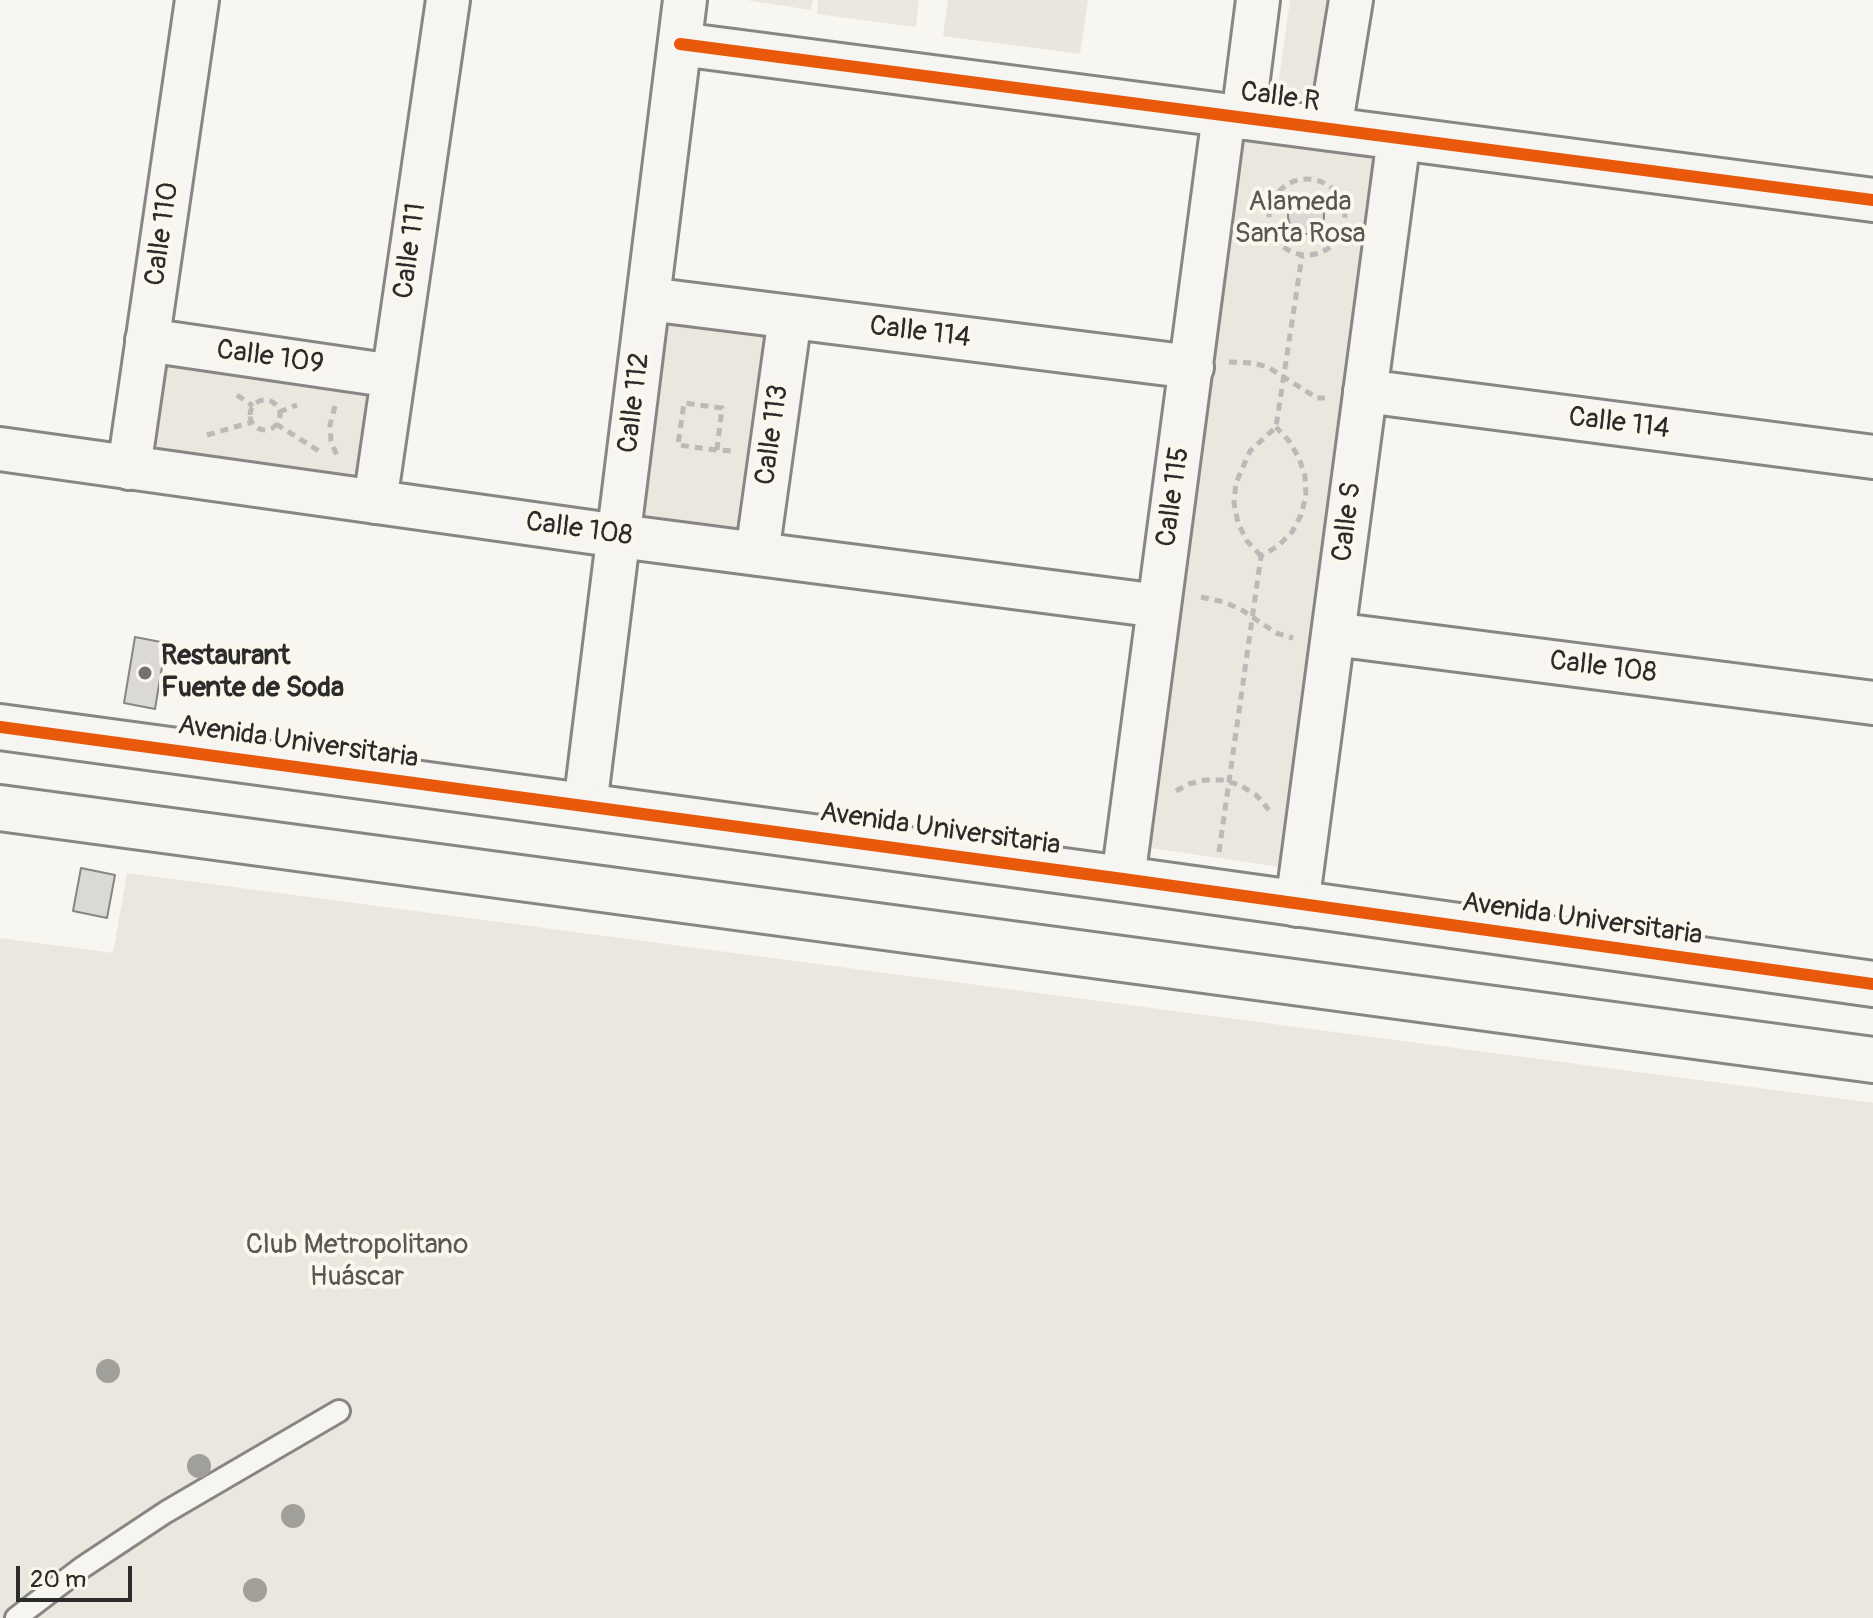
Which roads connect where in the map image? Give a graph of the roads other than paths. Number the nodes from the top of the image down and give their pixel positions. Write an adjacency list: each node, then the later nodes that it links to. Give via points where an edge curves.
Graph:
1 (197, 0): 13 (street, Calle 110)
2 (448, 0): 15 (street, Calle 111)
3 (685, 0): 6 (street, Calle 112)
4 (1258, 0): 7 (street, Calle 115)
5 (1351, 0): 8 (street)
6 (680, 44): 7 (street, Calle R); 11 (street, Calle 112)
7 (1234, 116): 8 (street, Calle R); 14 (street, Calle 115)
8 (1330, 129): 9 (street, Calle R)
9 (1399, 138): 10 (street, Calle R); 16 (street, Calle S)
10 (1873, 200)
11 (648, 299): 12 (street, Calle 114); 21 (street, Calle 112)
12 (790, 317): 14 (street, Calle 114); 22 (street, Calle 113)
13 (147, 340): 15 (street, Calle 109); 19 (street, Calle 110)
14 (1192, 367): 23 (street, Calle 115)
15 (393, 376): 20 (street, Calle 111)
16 (1365, 391): 18 (street, Calle 114); 24 (street, Calle S)
17 (0, 449): 19 (street, Calle 108)
18 (1873, 457)
19 (129, 468): 20 (street, Calle 108)
20 (375, 502): 21 (street, Calle 108)
21 (619, 536): 22 (street, Calle 108); 27 (street, Calle 112)
22 (757, 554): 23 (street, Calle 108)
23 (1159, 606): 29 (street, Calle 115)
24 (1333, 634): 25 (street, Calle 108); 30 (street, Calle S)
25 (1873, 703)
26 (0, 727): 27 (street, Avenida Universitaria)
27 (585, 806): 29 (street, Avenida Universitaria)
28 (0, 808): 32 (street)
29 (1123, 879): 30 (street, Avenida Universitaria)
30 (1297, 905): 31 (street, Avenida Universitaria)
31 (1873, 984)
32 (1873, 1060)
33 (339, 1411): 34 (lane, via 166,1512)
34 (16, 1618)

